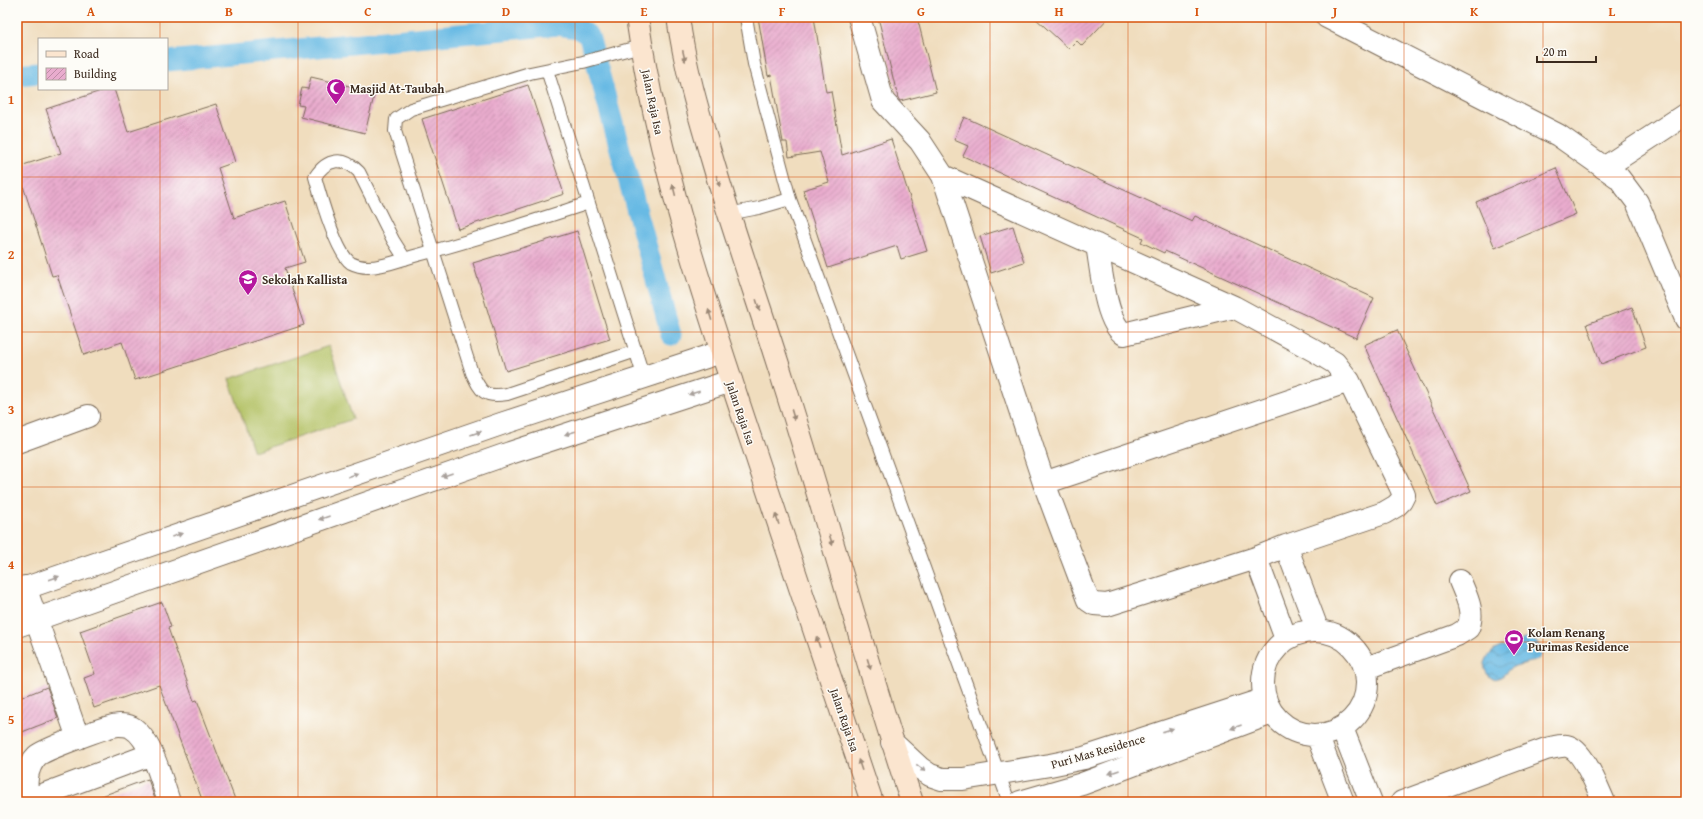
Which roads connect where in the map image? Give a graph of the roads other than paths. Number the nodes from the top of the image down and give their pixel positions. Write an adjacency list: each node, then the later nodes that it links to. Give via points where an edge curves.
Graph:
1 (637, 17): 6 (main road, Jalan Raja Isa)
2 (678, 17): 13 (main road, one-way to 13, via 694,102)
3 (746, 17): 11 (lane, via 754,64)
4 (859, 17): 10 (street, via 883,101 920,141)
5 (1327, 17): 9 (street, via 1558,135)
6 (641, 46): 7 (lane); 20 (main road, Jalan Raja Isa, one-way to 6, via 683,226)
7 (547, 70): 12 (lane); 15 (lane, via 411,108 396,119 396,140)
8 (1686, 114): 9 (street)
9 (1604, 168): 18 (street, via 1619,178 1637,202)
10 (943, 176): 14 (street); 28 (street)
11 (790, 199): 13 (lane); 43 (lane)
12 (589, 203): 15 (lane); 19 (lane)
13 (728, 214): 41 (main road, one-way to 41, via 782,378)
14 (1097, 245): 17 (street); 17 (street, via 1109,306 1117,327 1124,334)
15 (434, 251): 16 (lane); 19 (lane, via 472,372 486,394 507,394)
16 (405, 258): 16 (lane, via 393,240 359,172 352,164 334,161 320,170 316,177 337,241 349,262 359,267 369,267)
17 (1234, 307): 23 (street, via 1316,350 1335,363)
18 (1686, 319)
19 (636, 351): 21 (lane)
20 (721, 352): 21 (street); 22 (main road, Jalan Raja Isa)
21 (644, 378): 25 (street)
22 (731, 381): 27 (street, one-way to 27); 47 (main road, Jalan Raja Isa, one-way to 22)
23 (1349, 381): 28 (street); 29 (street, via 1404,495 1401,502 1384,513)
24 (88, 416): 26 (street)
25 (501, 424): 27 (street); 32 (street, one-way to 25)
26 (18, 437)
27 (510, 453): 33 (street, one-way to 33)
28 (1044, 483): 30 (street, via 1083,589 1088,600 1094,604 1107,605)
29 (1286, 546): 30 (street); 34 (street)
30 (1256, 558): 35 (street)
31 (1460, 580): 36 (street, via 1470,606 1468,628)
32 (21, 589): 33 (street)
33 (27, 622): 40 (street)
34 (1318, 631): 35 (street, via 1296,634); 36 (street, via 1339,636 1356,649)
35 (1286, 639): 37 (street, via 1276,648 1266,666 1262,685)
36 (1366, 668): 38 (street, via 1368,686 1364,702 1355,717)
37 (1269, 706): 39 (street, via 1281,722 1292,730); 43 (street, Puri Mas Residence, one-way to 37, via 1084,758); 50 (street, Puri Mas Residence, one-way to 50, via 1082,784)
38 (1342, 728): 39 (street); 52 (street)
39 (1317, 735): 51 (street)
40 (78, 738): 42 (street, via 125,725 141,735); 44 (street, via 38,755 31,764 26,783)
41 (892, 742): 43 (street, Puri Mas Residence, one-way to 43, via 920,768 942,779); 48 (main road)
42 (152, 754): 44 (street); 46 (street)
43 (1000, 774): 49 (lane)
44 (29, 801)
45 (1602, 801): 53 (street, via 1583,760 1578,752 1568,746 1546,749)
46 (169, 802)
47 (872, 802)
48 (912, 802)
49 (1009, 802)
50 (1020, 802)
51 (1343, 802)
52 (1371, 802)
53 (1402, 802)

